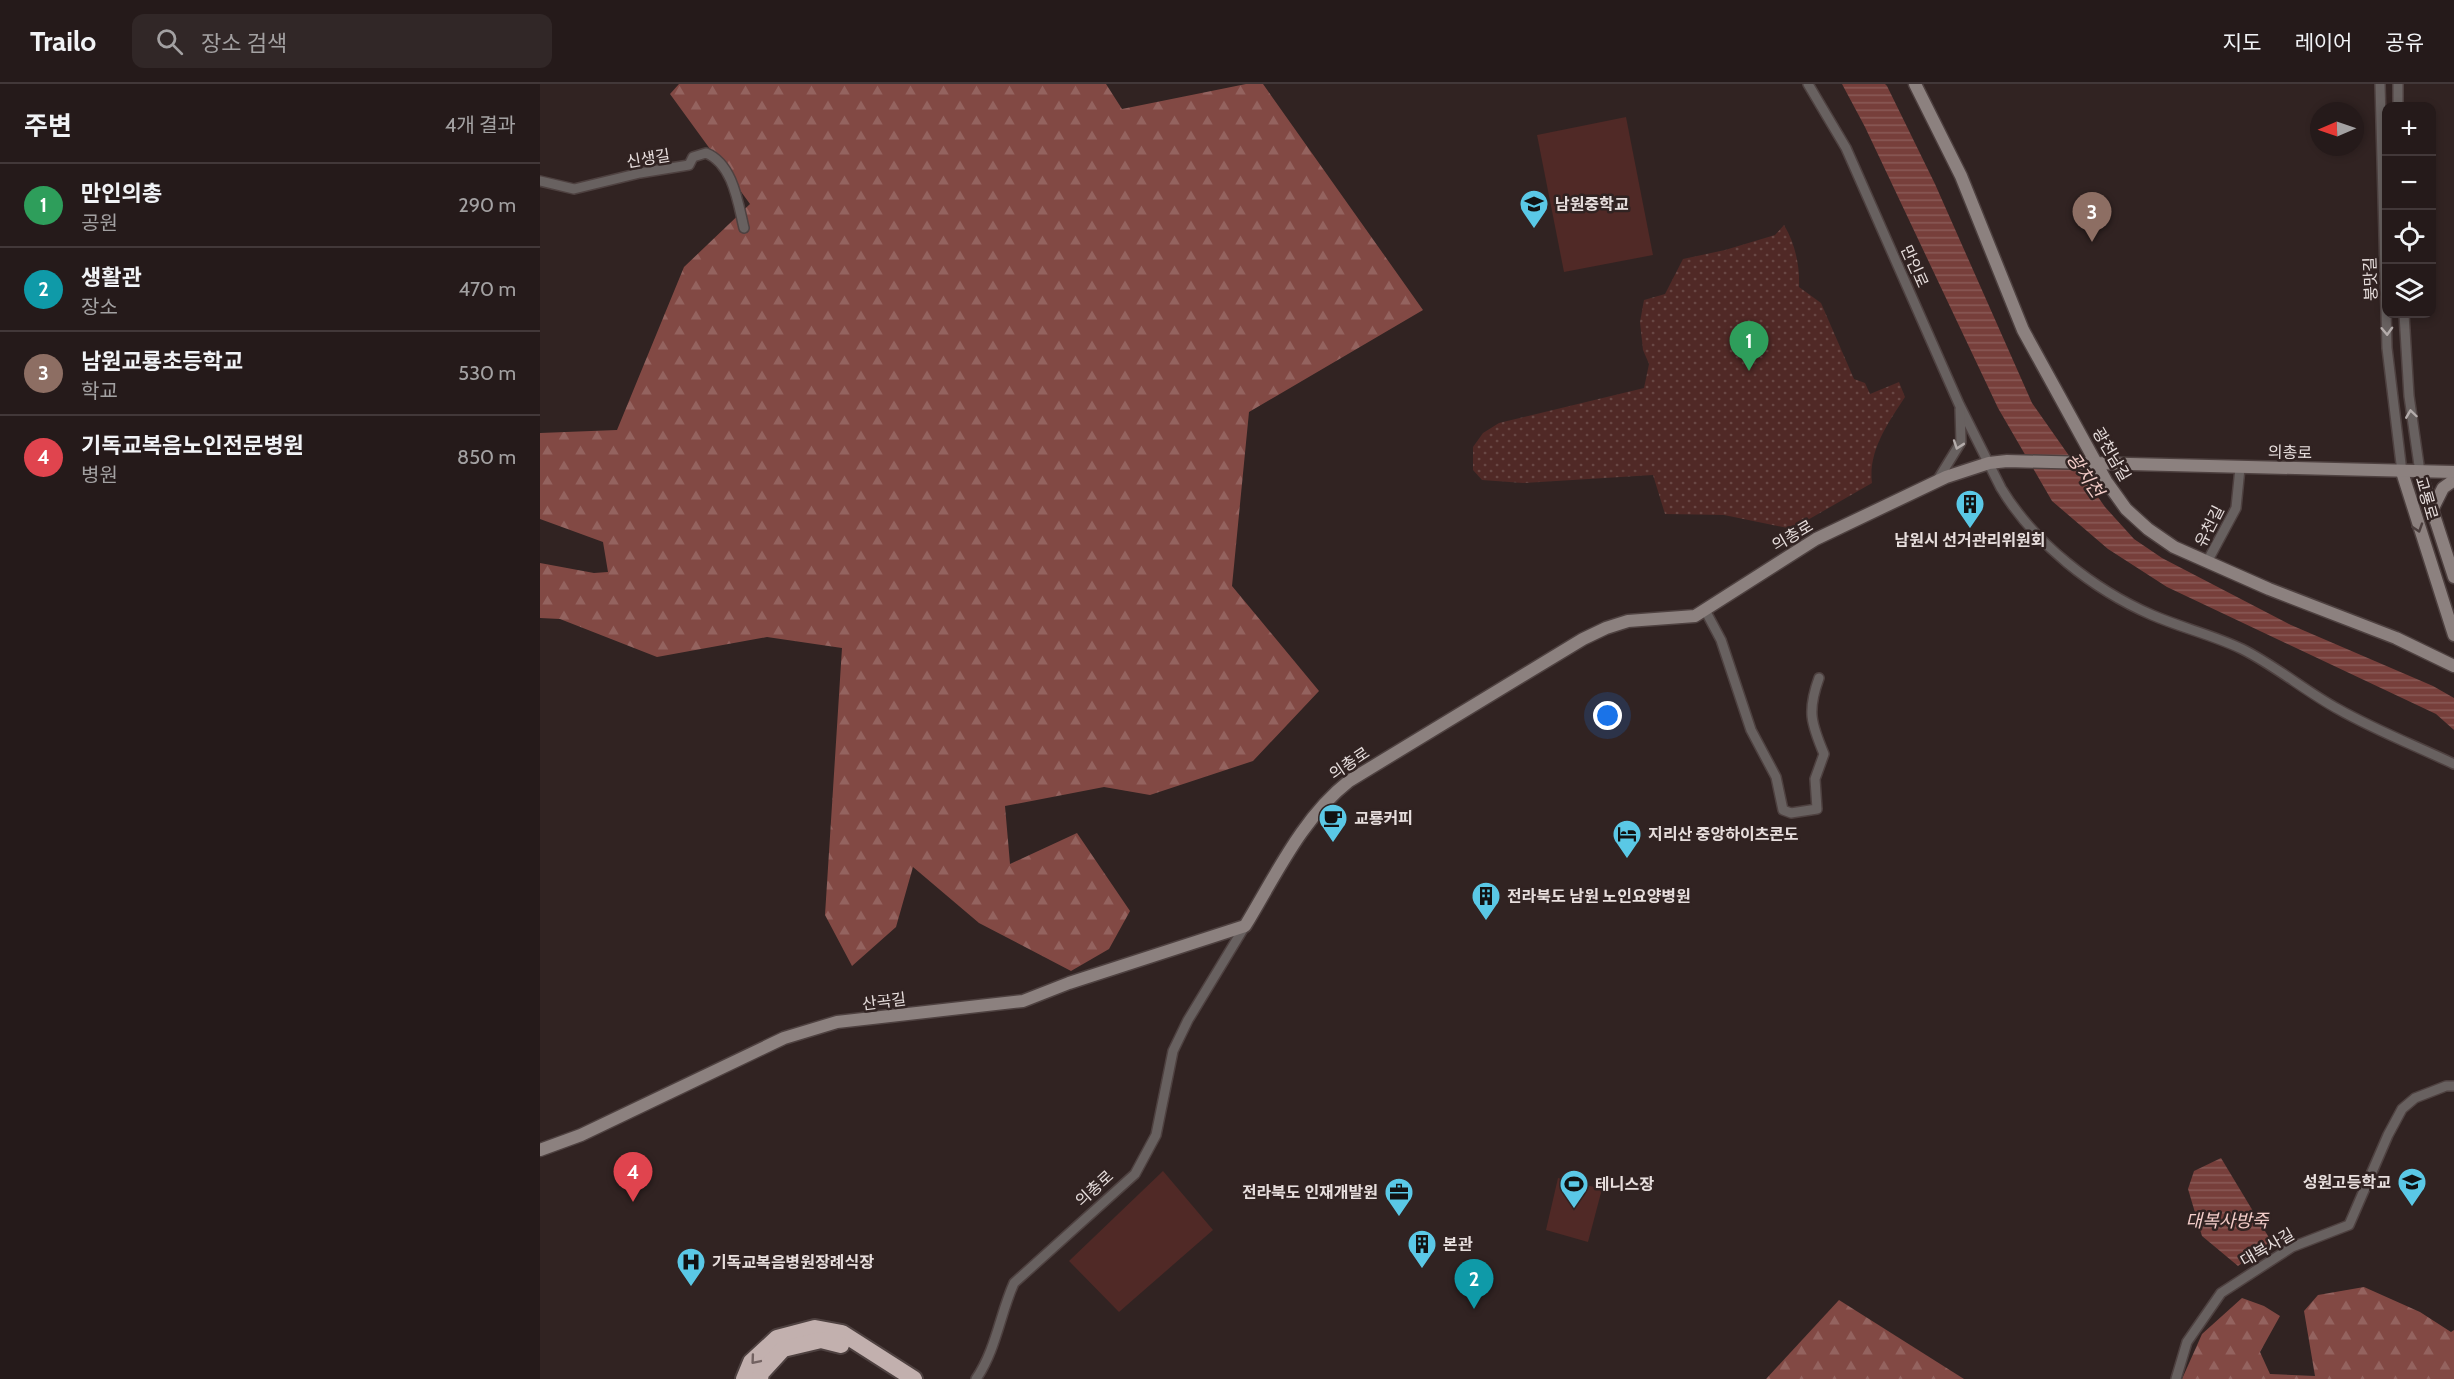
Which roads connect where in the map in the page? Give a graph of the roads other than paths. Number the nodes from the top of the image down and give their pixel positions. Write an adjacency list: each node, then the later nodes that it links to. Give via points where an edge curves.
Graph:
1 (1808, 84): 9 (street, 만인로, via 1846,148)
2 (1915, 84): 11 (street, 광천남길, via 1961,176 2023,330)
3 (2380, 84): 13 (street, 붕맛길, one-way to 13, via 2387,348)
4 (2398, 84): 5 (street)
5 (2398, 102)
6 (540, 182): 7 (street, 신생길, via 585,188 640,173 680,169 689,165 693,157 706,153 715,157 728,176)
7 (744, 228)
8 (2404, 318): 14 (street, one-way to 8, via 2409,396)
9 (1959, 404): 10 (street, 만인로); 17 (street, one-way to 17, via 1961,442)
10 (1989, 463): 11 (street, 의총로); 17 (street, 의총로); 25 (street, 만인로, via 2008,500 2022,517 2054,550 2103,587 2150,614 2242,649 2338,709)
11 (2093, 464): 12 (street, 의총로); 19 (street, 광천남길, via 2126,509 2148,529 2174,547)
12 (2240, 468): 13 (street, 의총로); 19 (street, 유천길, via 2236,508)
13 (2402, 472): 14 (street, 의총로); 22 (street, 교룡로, one-way to 22)
14 (2420, 472): 15 (street, 의총로); 18 (street, 교룡로)
15 (2454, 472)
16 (2454, 480): 18 (street, via 2443,488)
17 (1937, 481): 21 (street, 의총로, via 1816,539)
18 (2432, 510): 20 (street, 교룡로)
19 (2207, 562): 23 (street, 광천남길, via 2396,638)
20 (2454, 577)
21 (1705, 610): 24 (street, via 1721,640 1751,730 1776,777 1783,810 1791,813 1817,810 1815,779 1824,754 1814,728 1811,700); 26 (street, 의총로, via 1695,616 1648,618 1606,628 1565,648 1349,781 1310,820)
22 (2454, 635)
23 (2454, 666)
24 (1819, 678)
25 (2454, 764)
26 (1245, 926): 28 (street, 산곡길, via 1023,1001 837,1022 784,1038 581,1135); 33 (street, 의총로, via 1173,1050 1156,1135 1147,1155 1135,1173 1014,1283 985,1367)
27 (2454, 1086): 34 (street, 대복사길, via 2415,1098 2402,1109 2349,1225 2292,1246 2221,1293 2187,1342)
28 (540, 1150)
29 (744, 1379): 32 (highway, one-way to 29, via 842,1333 815,1328 777,1338 751,1362)
30 (760, 1379): 31 (highway, via 783,1349 821,1340 843,1345)
31 (894, 1379)
32 (914, 1379)
33 (976, 1379)
34 (2176, 1379)

